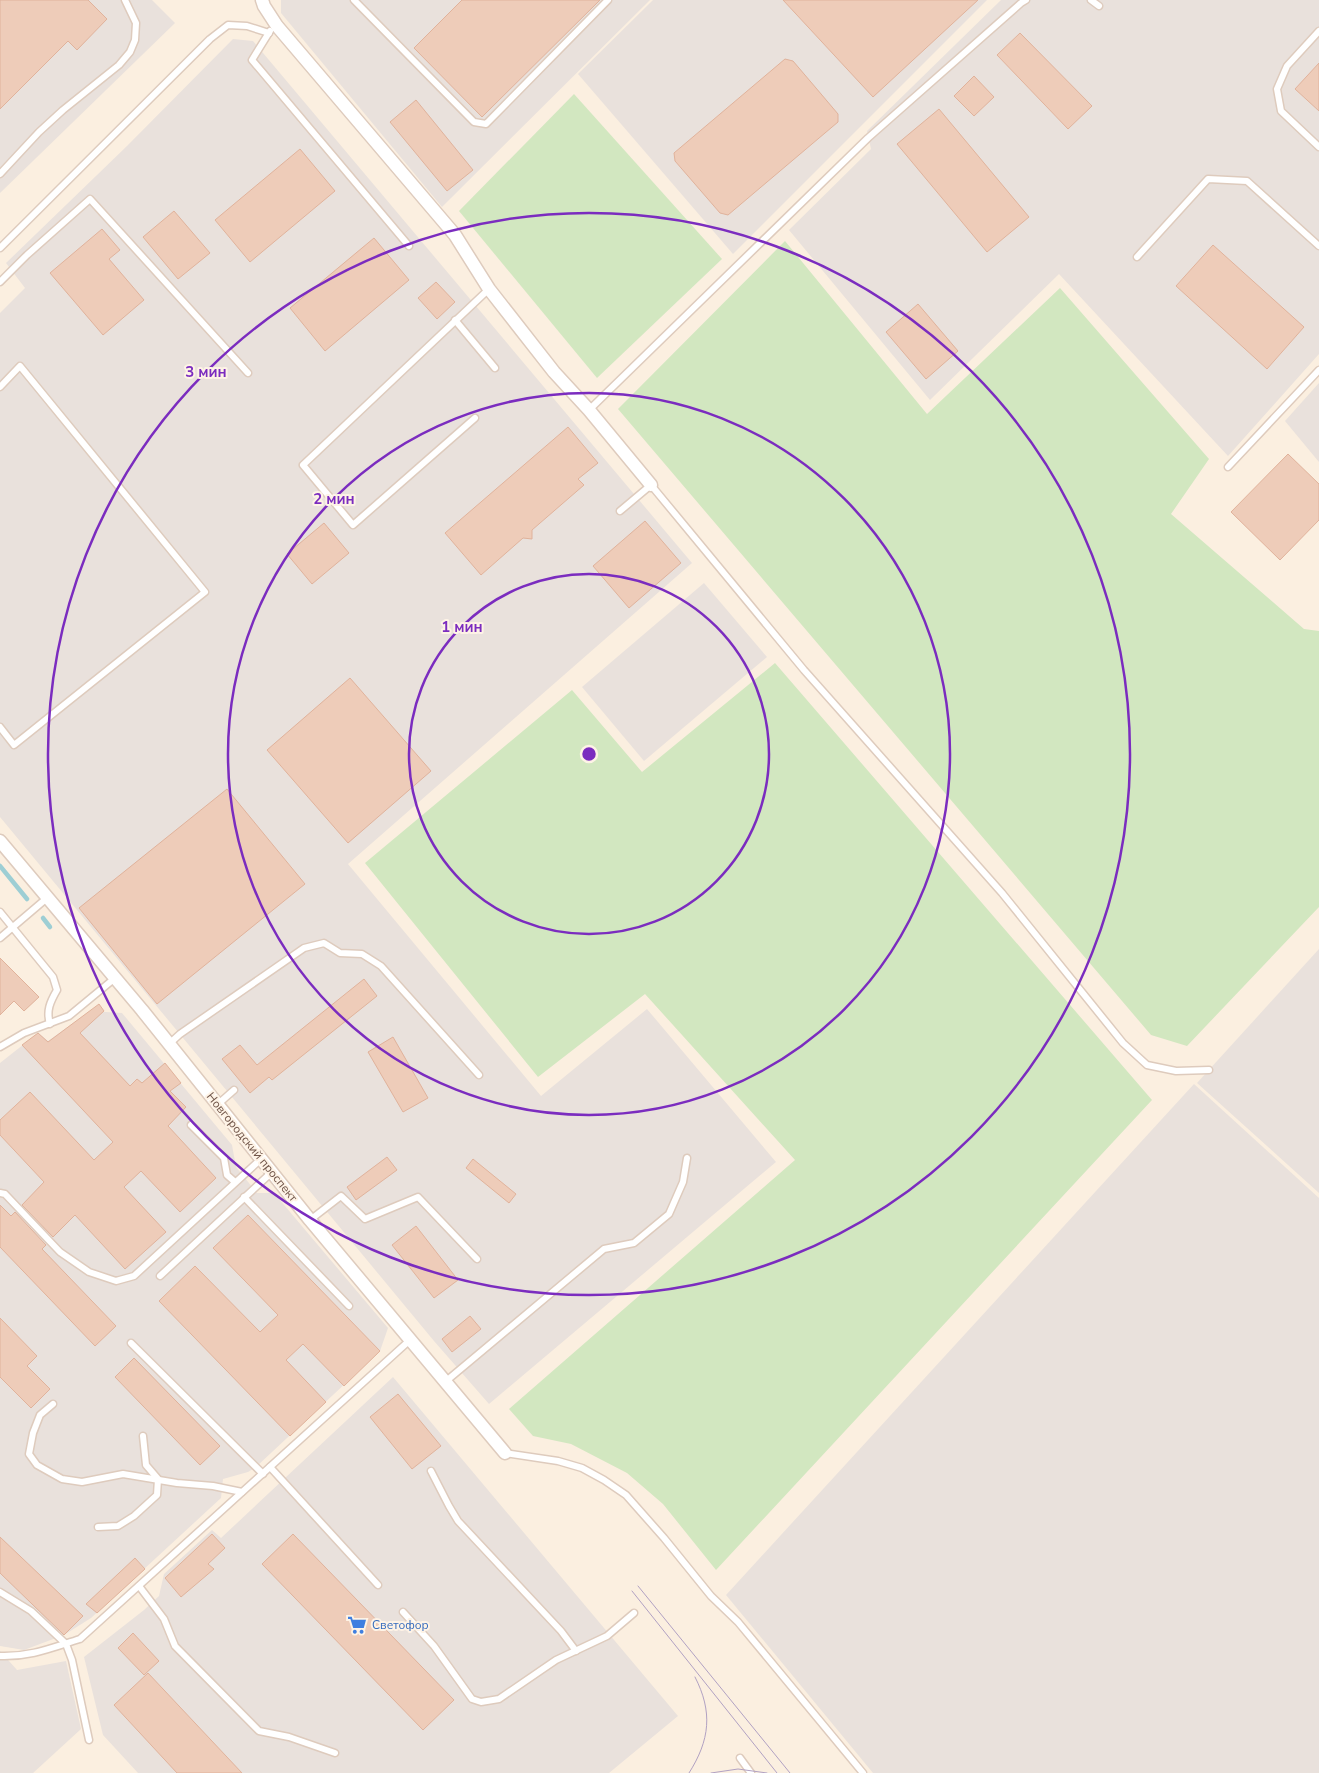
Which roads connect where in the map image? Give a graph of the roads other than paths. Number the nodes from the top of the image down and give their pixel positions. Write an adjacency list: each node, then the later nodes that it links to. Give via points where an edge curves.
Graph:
1 (124, 0): 11 (lane, via 136,22 135,40 130,52 119,65 39,132)
2 (262, 0): 8 (street)
3 (354, 0): 4 (lane, via 474,122 486,124)
4 (608, 0)
5 (1026, 0): 23 (lane, via 868,138)
6 (1091, 0): 7 (lane)
7 (1099, 6)
8 (273, 29): 12 (lane, via 252,60); 14 (lane, via 228,25); 17 (street, via 455,235)
9 (1319, 31): 10 (lane, via 1287,66 1278,88 1281,111)
10 (1319, 147)
11 (0, 174)
12 (409, 246)
13 (1319, 246): 15 (lane, via 1247,181 1208,179)
14 (0, 248)
15 (1137, 257)
16 (0, 282): 21 (lane, via 90,199)
17 (489, 288): 18 (lane); 23 (street, via 554,372)
18 (455, 320): 19 (lane); 24 (lane, via 303,465 353,525)
19 (495, 368)
20 (1319, 370): 25 (lane)
21 (248, 373)
22 (0, 387): 28 (lane, via 20,366 205,592 14,745)
23 (589, 410): 26 (street)
24 (475, 418)
25 (1228, 467)
26 (651, 485): 27 (lane); 38 (lane, via 804,670 1002,893 1123,1043 1147,1065 1176,1071)
27 (620, 511)
28 (0, 727)
29 (0, 841): 30 (street, Новгородский проспект)
30 (47, 898): 32 (lane); 34 (street, Новгородский проспект)
31 (0, 912): 32 (lane)
32 (13, 928): 33 (lane); 35 (lane, via 53,977 57,990 50,1002)
33 (0, 938)
34 (115, 978): 35 (lane, via 69,1016); 36 (street, Новгородский проспект)
35 (50, 1024): 37 (lane, via 24,1033)
36 (169, 1044): 39 (lane, via 304,948 324,942 340,953 362,954 381,966); 41 (street, Новгородский проспект)
37 (0, 1047)
38 (1209, 1070)
39 (479, 1075)
40 (234, 1090): 41 (lane)
41 (217, 1105): 44 (street, Новгородский проспект)
42 (191, 1124): 46 (lane, via 224,1158 227,1175)
43 (686, 1158): 55 (lane, via 683,1182 669,1214 634,1243 604,1249)
44 (261, 1159): 45 (street, Новгородский проспект); 46 (lane)
45 (272, 1172): 48 (lane); 49 (street, Новгородский проспект)
46 (235, 1182): 47 (lane, via 134,1276 116,1281 89,1272 60,1252 6,1194)
47 (0, 1193)
48 (244, 1197): 51 (lane); 52 (lane)
49 (310, 1220): 50 (lane, via 341,1196 364,1219 418,1197); 53 (street, Новгородский проспект)
50 (477, 1259)
51 (160, 1276)
52 (349, 1306)
53 (410, 1340): 55 (street, Новгородский проспект); 59 (lane)
54 (131, 1343): 61 (lane)
55 (446, 1382): 58 (street, Новгородский проспект)
56 (53, 1404): 62 (lane, via 40,1415 33,1433 29,1454 37,1465 62,1479 82,1482 123,1474)
57 (143, 1436): 62 (lane, via 146,1465)
58 (505, 1453): 77 (lane, via 582,1468 626,1495 711,1596 738,1622)
59 (270, 1467): 61 (lane); 65 (lane)
60 (432, 1471): 71 (lane, via 458,1521)
61 (263, 1474): 63 (lane)
62 (158, 1479): 63 (lane); 64 (lane, via 157,1495 134,1516 118,1526)
63 (242, 1492): 66 (lane)
64 (98, 1527)
65 (378, 1584)
66 (139, 1586): 70 (lane, via 80,1639); 74 (lane, via 164,1619 176,1646 259,1731)
67 (0, 1592): 70 (lane, via 31,1611)
68 (403, 1612): 71 (lane, via 434,1646 472,1699 481,1702 499,1698)
69 (634, 1613): 71 (lane, via 607,1636)
70 (66, 1644): 72 (lane, via 19,1657); 73 (lane)
71 (576, 1650)
72 (0, 1656)
73 (90, 1740)
74 (336, 1753)
75 (740, 1758): 76 (lane)
76 (752, 1773)
77 (863, 1773)

